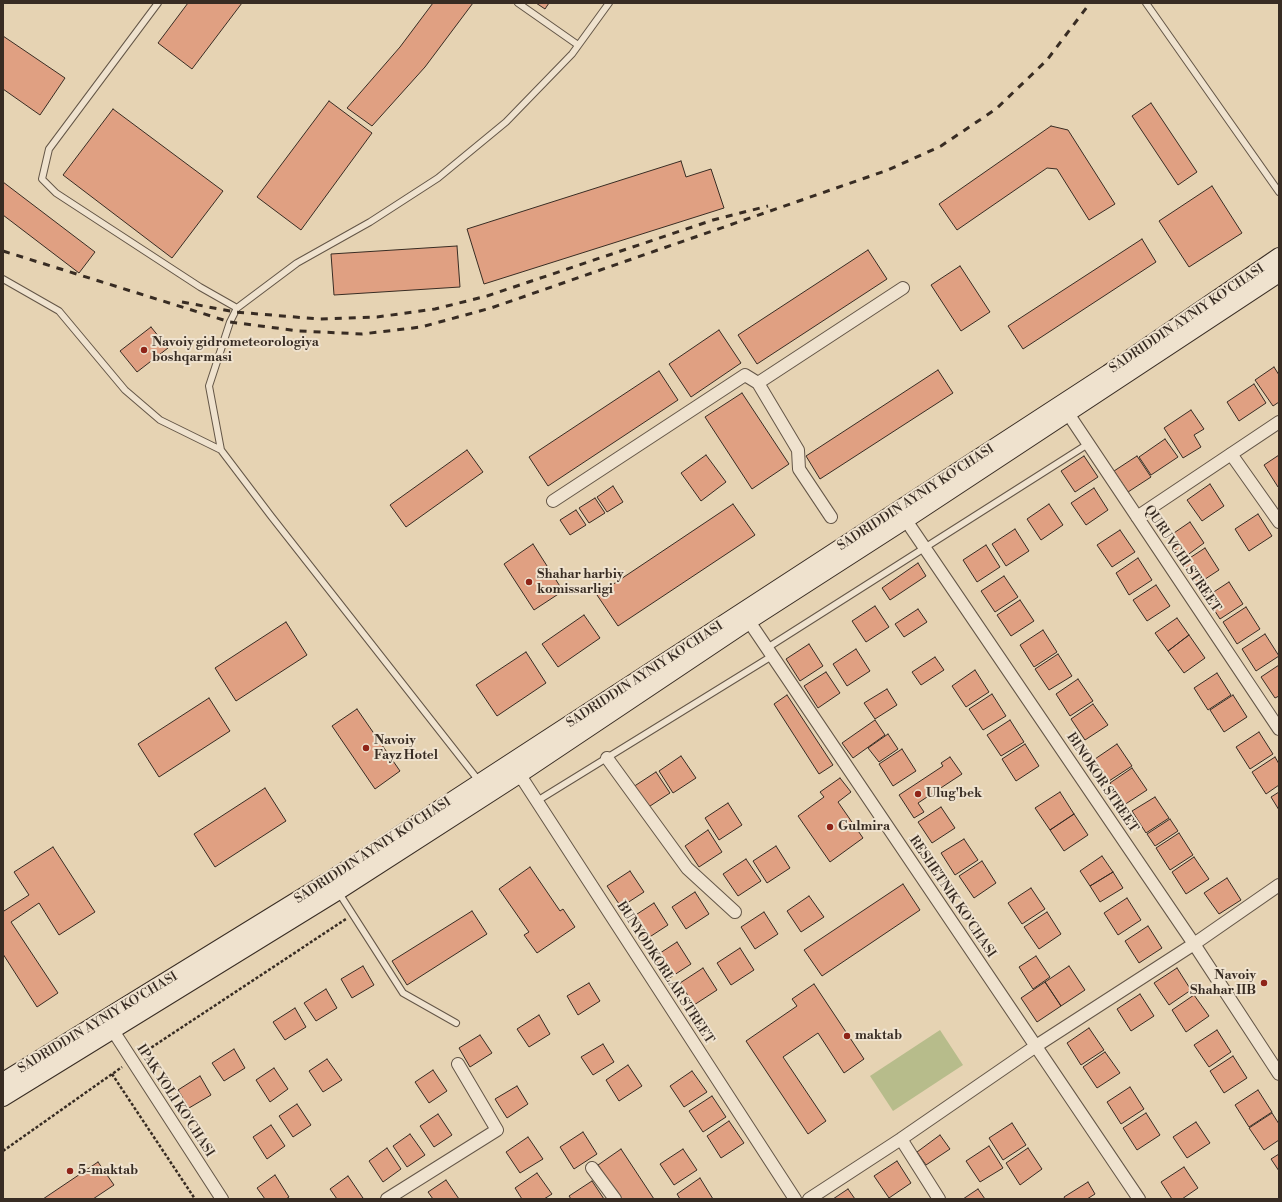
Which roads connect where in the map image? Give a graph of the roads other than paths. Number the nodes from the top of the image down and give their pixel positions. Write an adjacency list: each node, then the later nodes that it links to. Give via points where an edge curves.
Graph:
1 (158, 3): 12 (lane, via 49,149 42,179 56,193 200,287)
2 (518, 3): 5 (lane)
3 (609, 3): 5 (lane)
4 (1146, 3): 6 (lane)
5 (578, 45): 12 (lane, via 506,122 438,178 370,222 297,263)
6 (1279, 192)
7 (1279, 256): 14 (main road, SADRIDDIN AYNIY KO'CHASI)
8 (1279, 274): 10 (main road, SADRIDDIN AYNIY KO'CHASI)
9 (3, 279): 17 (lane, via 59,311 125,390 160,420)
10 (1272, 282): 14 (main road, SADRIDDIN AYNIY KO'CHASI)
11 (903, 288): 13 (street)
12 (237, 308): 17 (lane, via 209,386)
13 (758, 383): 19 (street, via 745,375); 21 (street, via 798,450 799,469)
14 (1064, 409): 16 (street, QURUVCHI STREET); 20 (main road, SADRIDDIN AYNIY KO'CHASI)
15 (1279, 422): 18 (street)
16 (1088, 444): 22 (street, QURUVCHI STREET); 24 (lane)
17 (221, 450): 30 (lane)
18 (1231, 454): 22 (street); 23 (street)
19 (553, 500)
20 (902, 515): 24 (street, BINOKOR STREET); 25 (main road, SADRIDDIN AYNIY KO'CHASI)
21 (831, 517)
22 (1137, 517): 27 (street, QURUVCHI STREET)
23 (1279, 522)
24 (925, 548): 26 (lane); 35 (street, BINOKOR STREET)
25 (746, 616): 26 (street, RESHETNIK KO'CHASI); 29 (main road, SADRIDDIN AYNIY KO'CHASI)
26 (770, 652): 28 (lane); 38 (street, RESHETNIK KO'CHASI)
27 (1279, 729)
28 (607, 758): 31 (lane); 34 (street, via 687,868)
29 (515, 769): 30 (main road, SADRIDDIN AYNIY KO'CHASI); 31 (street, BUNYODKORLAR STREET)
30 (484, 789): 32 (main road, SADRIDDIN AYNIY KO'CHASI)
31 (537, 802): 48 (street, BUNYODKORLAR STREET)
32 (335, 885): 36 (lane, via 403,993); 37 (main road, SADRIDDIN AYNIY KO'CHASI)
33 (1279, 885): 35 (street)
34 (735, 912)
35 (1194, 944): 38 (street); 40 (street, BINOKOR STREET)
36 (456, 1023)
37 (109, 1025): 41 (main road, SADRIDDIN AYNIY KO'CHASI); 42 (main road, SADRIDDIN AYNIY KO'CHASI); 45 (street, IPAK YOLI KO'CHASI)
38 (1036, 1046): 43 (street); 51 (street, RESHETNIK KO'CHASI)
39 (458, 1064): 46 (street, via 497,1130)
40 (1279, 1074)
41 (3, 1081)
42 (3, 1098)
43 (901, 1139): 49 (street); 50 (street)
44 (592, 1168): 47 (street)
45 (222, 1199)
46 (387, 1199)
47 (615, 1199)
48 (795, 1199)
49 (809, 1199)
50 (939, 1199)
51 (1139, 1199)

